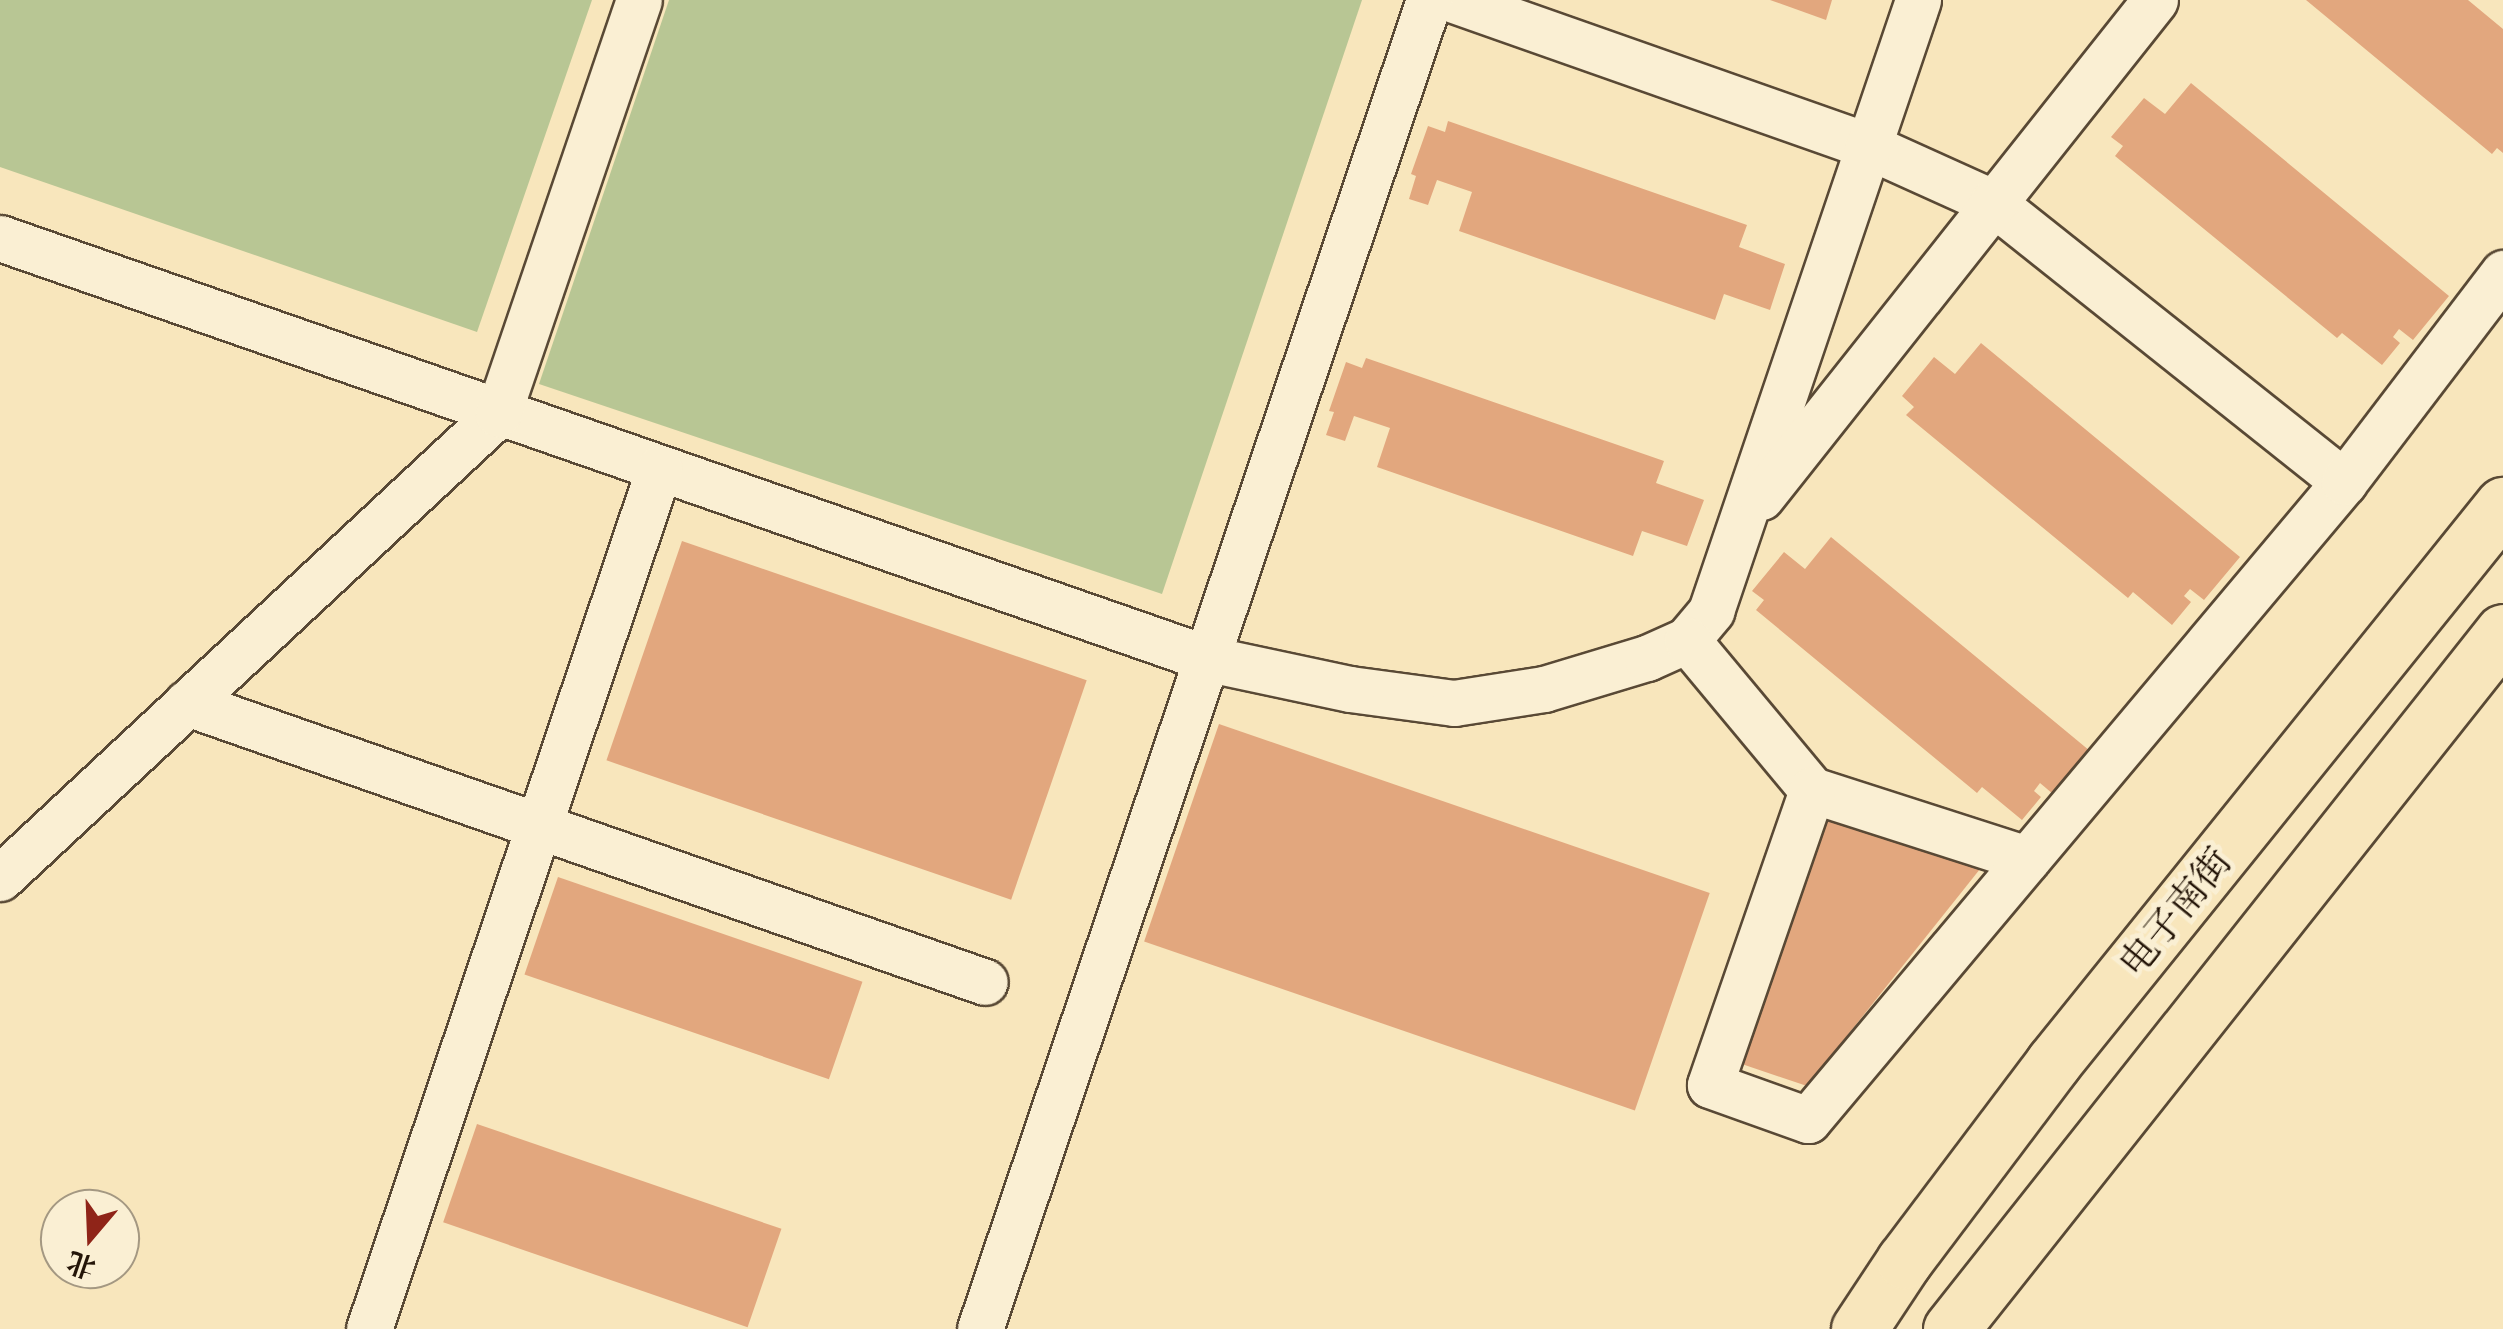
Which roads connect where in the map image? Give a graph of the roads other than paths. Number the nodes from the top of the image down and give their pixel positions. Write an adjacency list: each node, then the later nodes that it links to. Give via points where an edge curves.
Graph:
1 (639, 0): 10 (street)
2 (1429, 0): 17 (street)
3 (1454, 0): 6 (street)
4 (1918, 0): 6 (street)
5 (2155, 0): 7 (street)
6 (1868, 146): 7 (street); 14 (street)
7 (1992, 202): 12 (street); 14 (street)
8 (0, 238): 10 (street)
9 (2503, 274): 12 (street)
10 (498, 414): 11 (street); 18 (street)
11 (659, 469): 17 (street); 20 (street)
12 (2344, 482): 21 (street)
13 (2503, 504): 26 (main road, 电子南街, via 2053,1063)
14 (1741, 522): 16 (street, via 1711,612)
15 (2503, 632): 27 (main road)
16 (1687, 640): 17 (street, via 1544,689 1454,703); 19 (street)
17 (1209, 659): 25 (street)
18 (187, 704): 20 (street); 22 (street)
19 (1812, 790): 21 (street); 21 (street, via 1710,1084 1808,1120)
20 (538, 826): 23 (street); 24 (street)
21 (2026, 859)
22 (0, 878)
23 (985, 982)
24 (369, 1329)
25 (980, 1329)
26 (1859, 1329)
27 (1951, 1329)

